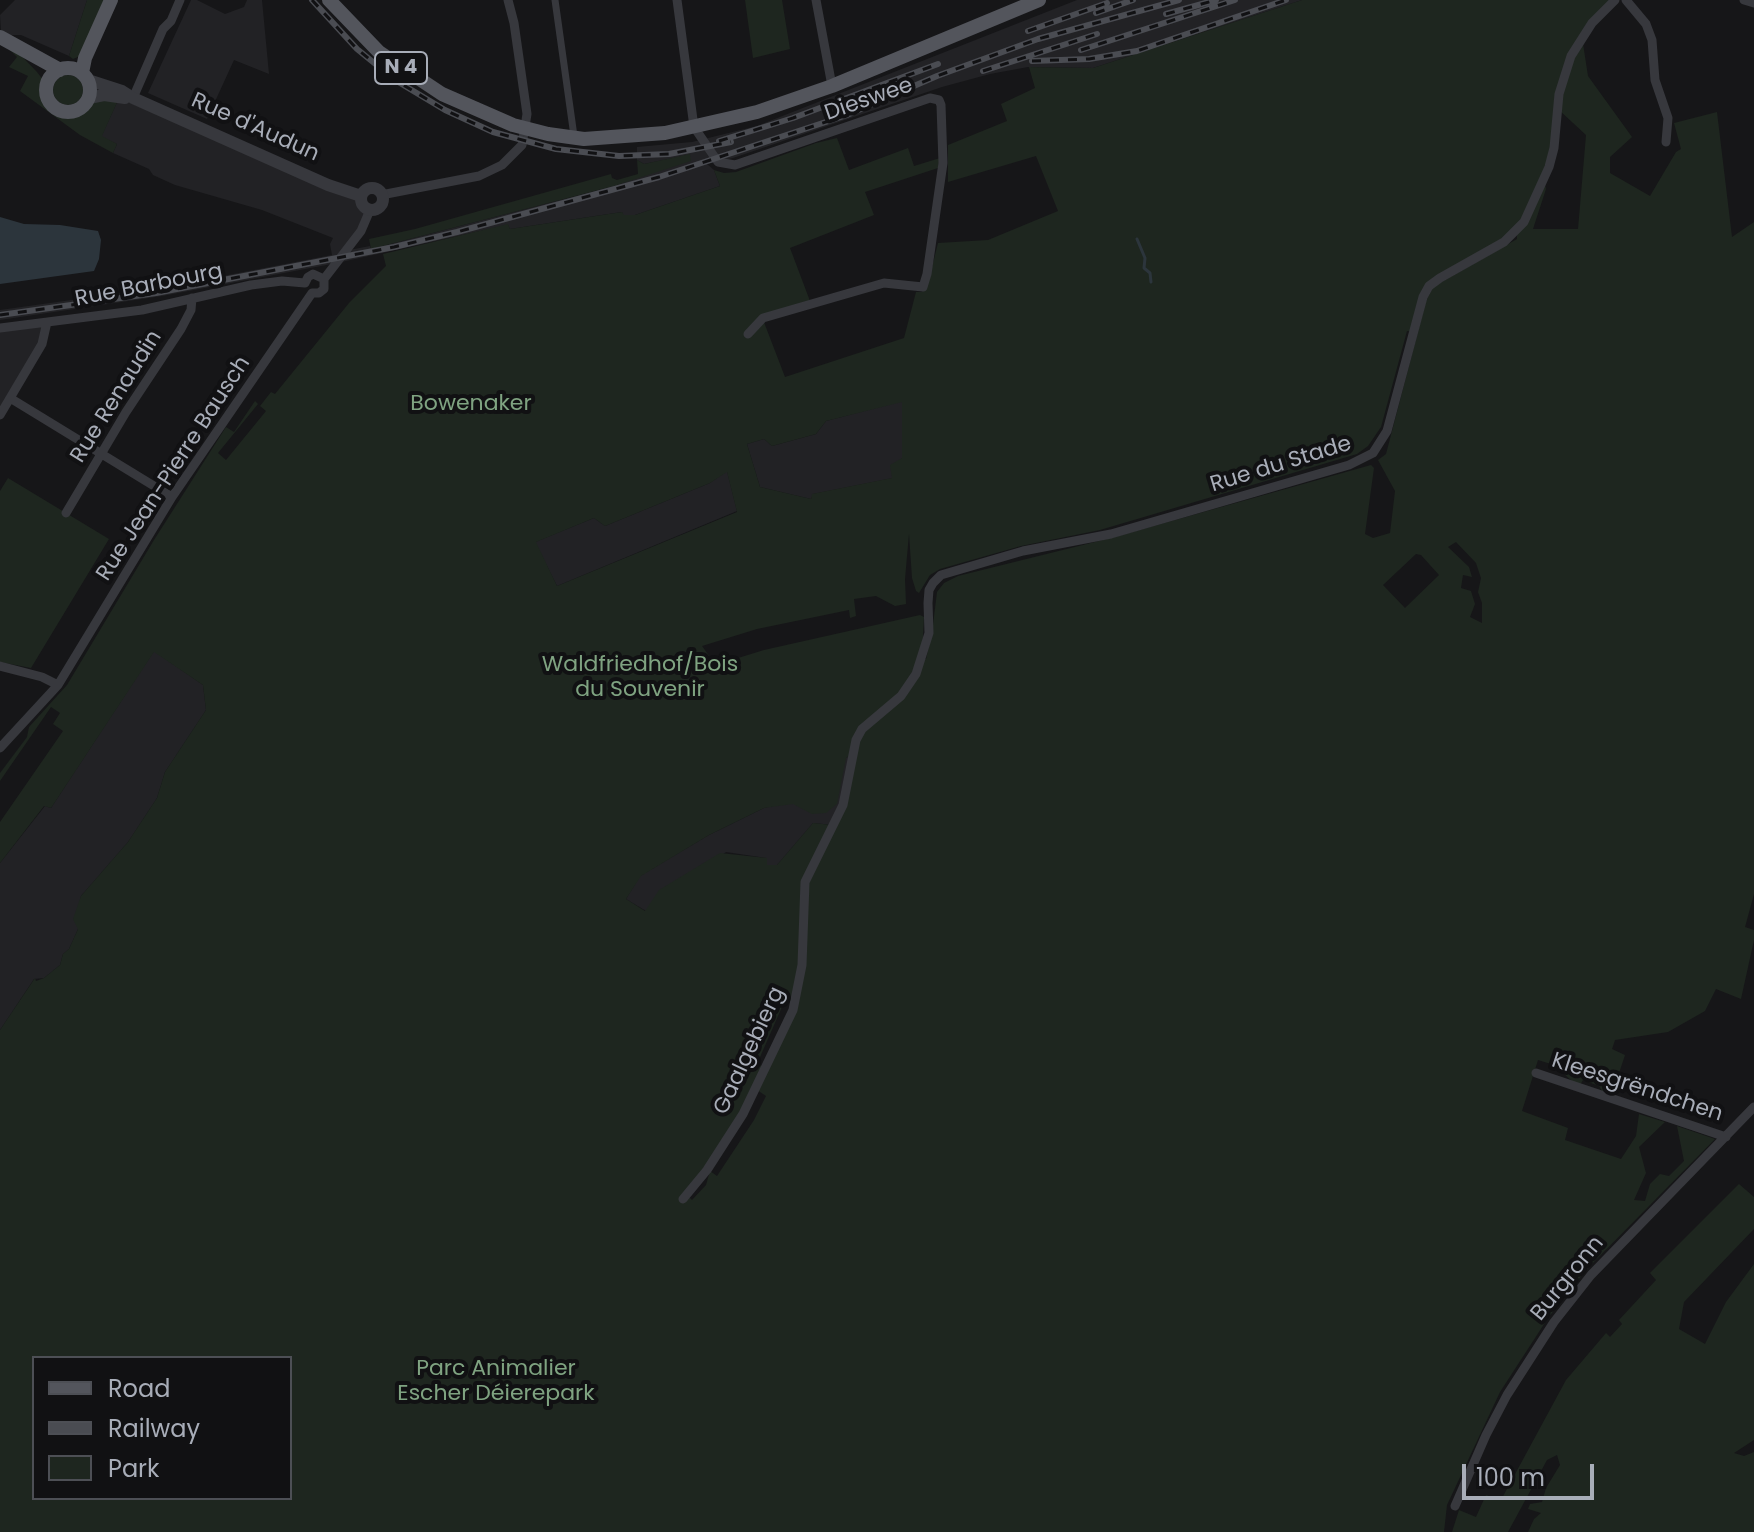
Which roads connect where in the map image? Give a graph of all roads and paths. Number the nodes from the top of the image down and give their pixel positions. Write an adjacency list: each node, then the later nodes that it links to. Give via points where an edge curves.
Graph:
1 (111, 0): 13 (main road)
2 (180, 0): 17 (street)
3 (329, 0): 19 (main road, N 4, via 409,74 467,107)
4 (508, 0): 19 (street)
5 (555, 0): 20 (street)
6 (677, 0): 18 (street)
7 (816, 0): 15 (street)
8 (1615, 0): 37 (street, Rue du Stade, via 1571,56 1559,94 1549,167 1524,222 1504,242 1429,286 1423,297 1387,431 1373,453 1349,465 1179,515 941,575 929,590)
9 (1626, 0): 21 (street, via 1652,40 1655,80 1668,118)
10 (1038, 1): 11 (main road, N 4)
11 (1012, 6): 15 (main road, N 4)
12 (3, 39): 13 (main road, Rue d'Audun); 14 (main road, Rue d'Audun)
13 (78, 70): 14 (main road, via 50,79); 16 (main road); 17 (street, Rue d'Audun)
14 (47, 85): 16 (main road, via 49,99 59,109 79,109)
15 (832, 86): 18 (main road, N 4)
16 (89, 98): 17 (street, Rue d'Audun)
17 (133, 98): 23 (street, Rue d'Audun)
18 (694, 127): 20 (main road, N 4); 31 (street, Dieswee, via 718,162 735,165 930,98 939,100 943,163 923,287 884,283 763,318)
19 (526, 129): 20 (main road, N 4); 22 (street, Rue d'Audun, via 518,150 492,171)
20 (575, 139)
21 (1666, 142)
22 (381, 195): 23 (street, Rue d'Audun, via 371,189); 24 (street, via 379,207)
23 (361, 196): 24 (street, via 362,205)
24 (370, 210): 25 (street, Rue Jean-Pierre Bausch, via 361,231)
25 (324, 279): 26 (street, via 313,274); 27 (street, Rue Jean-Pierre Bausch, via 324,289)
26 (305, 283): 27 (street); 28 (street, Rue Barbourg, via 282,281)
27 (312, 293): 35 (street, Rue Jean-Pierre Bausch)
28 (192, 298): 29 (street, Rue Barbourg); 34 (street, Rue Renaudin, via 181,329)
29 (47, 322): 30 (street, Rue Barbourg); 32 (street, via 42,344)
30 (0, 328)
31 (748, 334)
32 (10, 398): 33 (street); 34 (street)
33 (0, 415)
34 (102, 454): 35 (street); 36 (street, Rue Renaudin)
35 (172, 497): 39 (street, Rue Jean-Pierre Bausch)
36 (66, 513)
37 (928, 603): 44 (street, Gaalgebierg, via 929,633 916,674 856,740 843,805 805,882 802,965 793,1010 743,1114)
38 (0, 666): 39 (street)
39 (58, 685): 40 (street, Rue Jean-Pierre Bausch)
40 (0, 748)
41 (1536, 1073): 43 (street, Kleesgrëndchen)
42 (1754, 1107): 43 (street, Burgronn)
43 (1726, 1137): 45 (street, Burgronn, via 1618,1247 1554,1322 1486,1435 1457,1502)
44 (683, 1199)
45 (1470, 1502)

